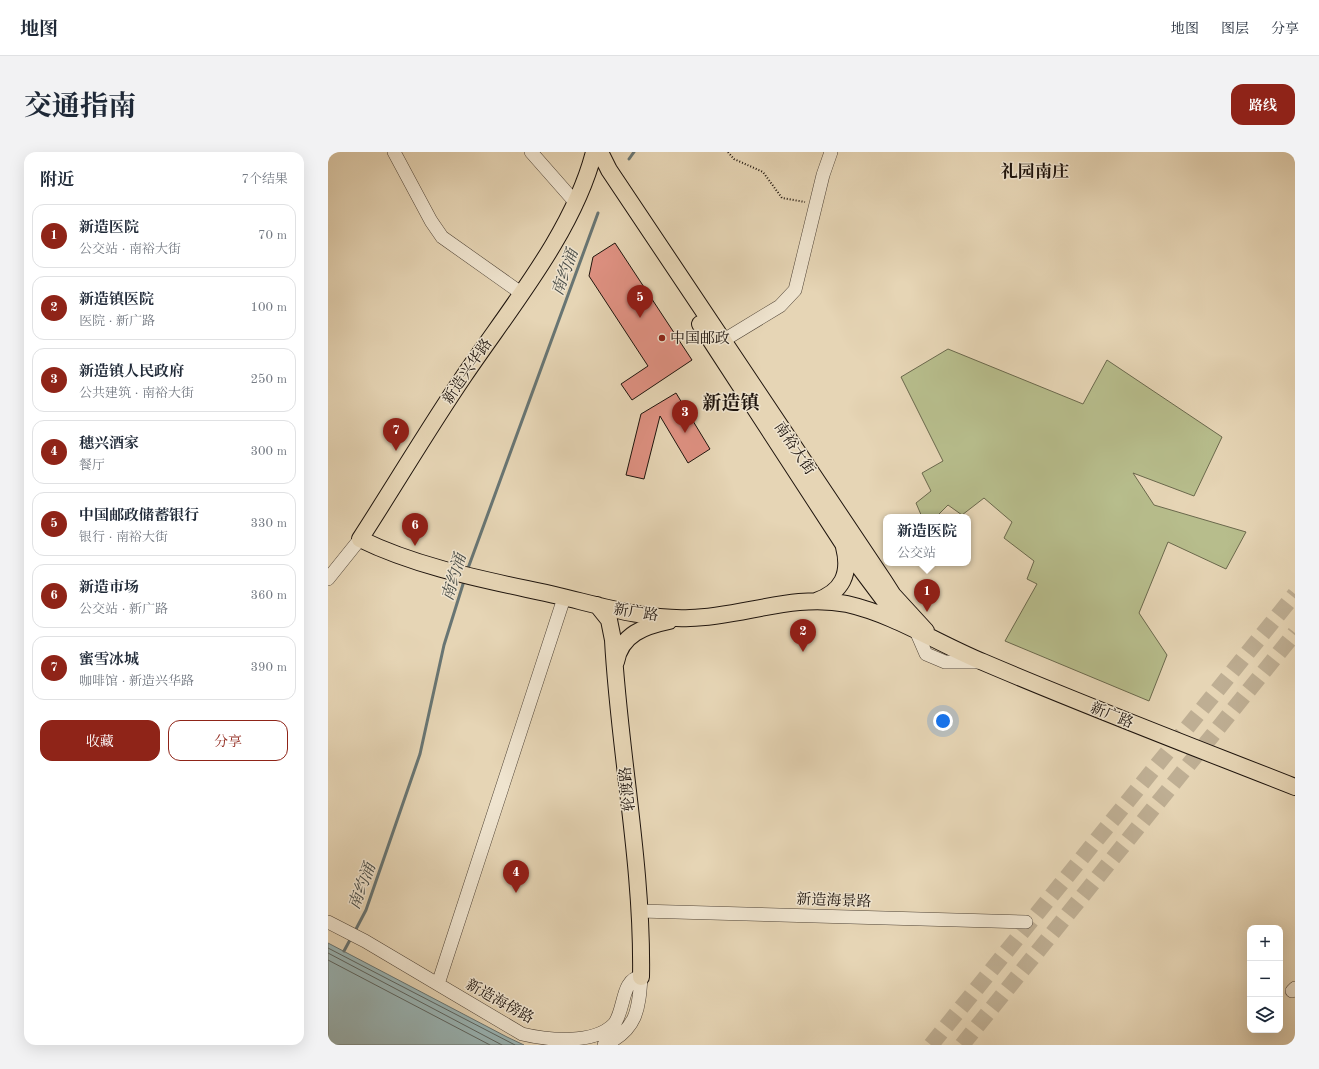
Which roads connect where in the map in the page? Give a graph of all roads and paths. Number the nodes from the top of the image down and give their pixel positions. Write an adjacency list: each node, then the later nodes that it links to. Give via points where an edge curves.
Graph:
1 (394, 152): 8 (street, via 442,237)
2 (530, 152): 6 (street)
3 (728, 152): 7 (path, via 734,159 763,172 782,198)
4 (831, 152): 7 (street)
5 (595, 153): 6 (main road, 新造兴华路); 9 (main road, 南裕大街); 11 (main road, 南裕大街, via 625,209)
6 (575, 202): 8 (main road, 新造兴华路, via 560,236)
7 (816, 204): 9 (street, via 795,290 780,306)
8 (521, 293): 10 (main road, 新造兴华路, via 424,435)
9 (724, 340): 18 (main road, 南裕大街, via 887,586)
10 (360, 539): 12 (street, 新造兴华路); 13 (main road, 新广路, via 382,549 446,569)
11 (843, 544): 14 (main road, via 846,568 840,586 828,597); 17 (main road, 南裕大街, via 893,612)
12 (328, 579)
13 (564, 598): 15 (main road, 新广路); 26 (street)
14 (812, 602): 16 (main road, 新广路, via 700,618); 17 (main road, 新广路, via 844,603 873,611)
15 (597, 605): 16 (main road, 新广路, via 634,613); 20 (main road, 轮渡路, via 611,626)
16 (680, 618): 20 (main road, via 633,633 619,650)
17 (916, 631): 18 (main road, 新广路); 19 (street, via 926,654 945,662)
18 (932, 639): 19 (main road, 新广路)
19 (982, 662): 21 (main road, 新广路)
20 (615, 669): 22 (main road, 轮渡路)
21 (1295, 787)
22 (640, 911): 24 (street, 新造海景路); 25 (main road, 轮渡路)
23 (328, 922): 26 (street, 新造海傍路)
24 (1026, 922)
25 (641, 976): 26 (street, 新造海傍路, via 630,982 618,1017 609,1028 584,1038 558,1040 522,1034); 27 (street, via 639,1004 634,1020 626,1031)
26 (438, 984)
27 (604, 1045)

